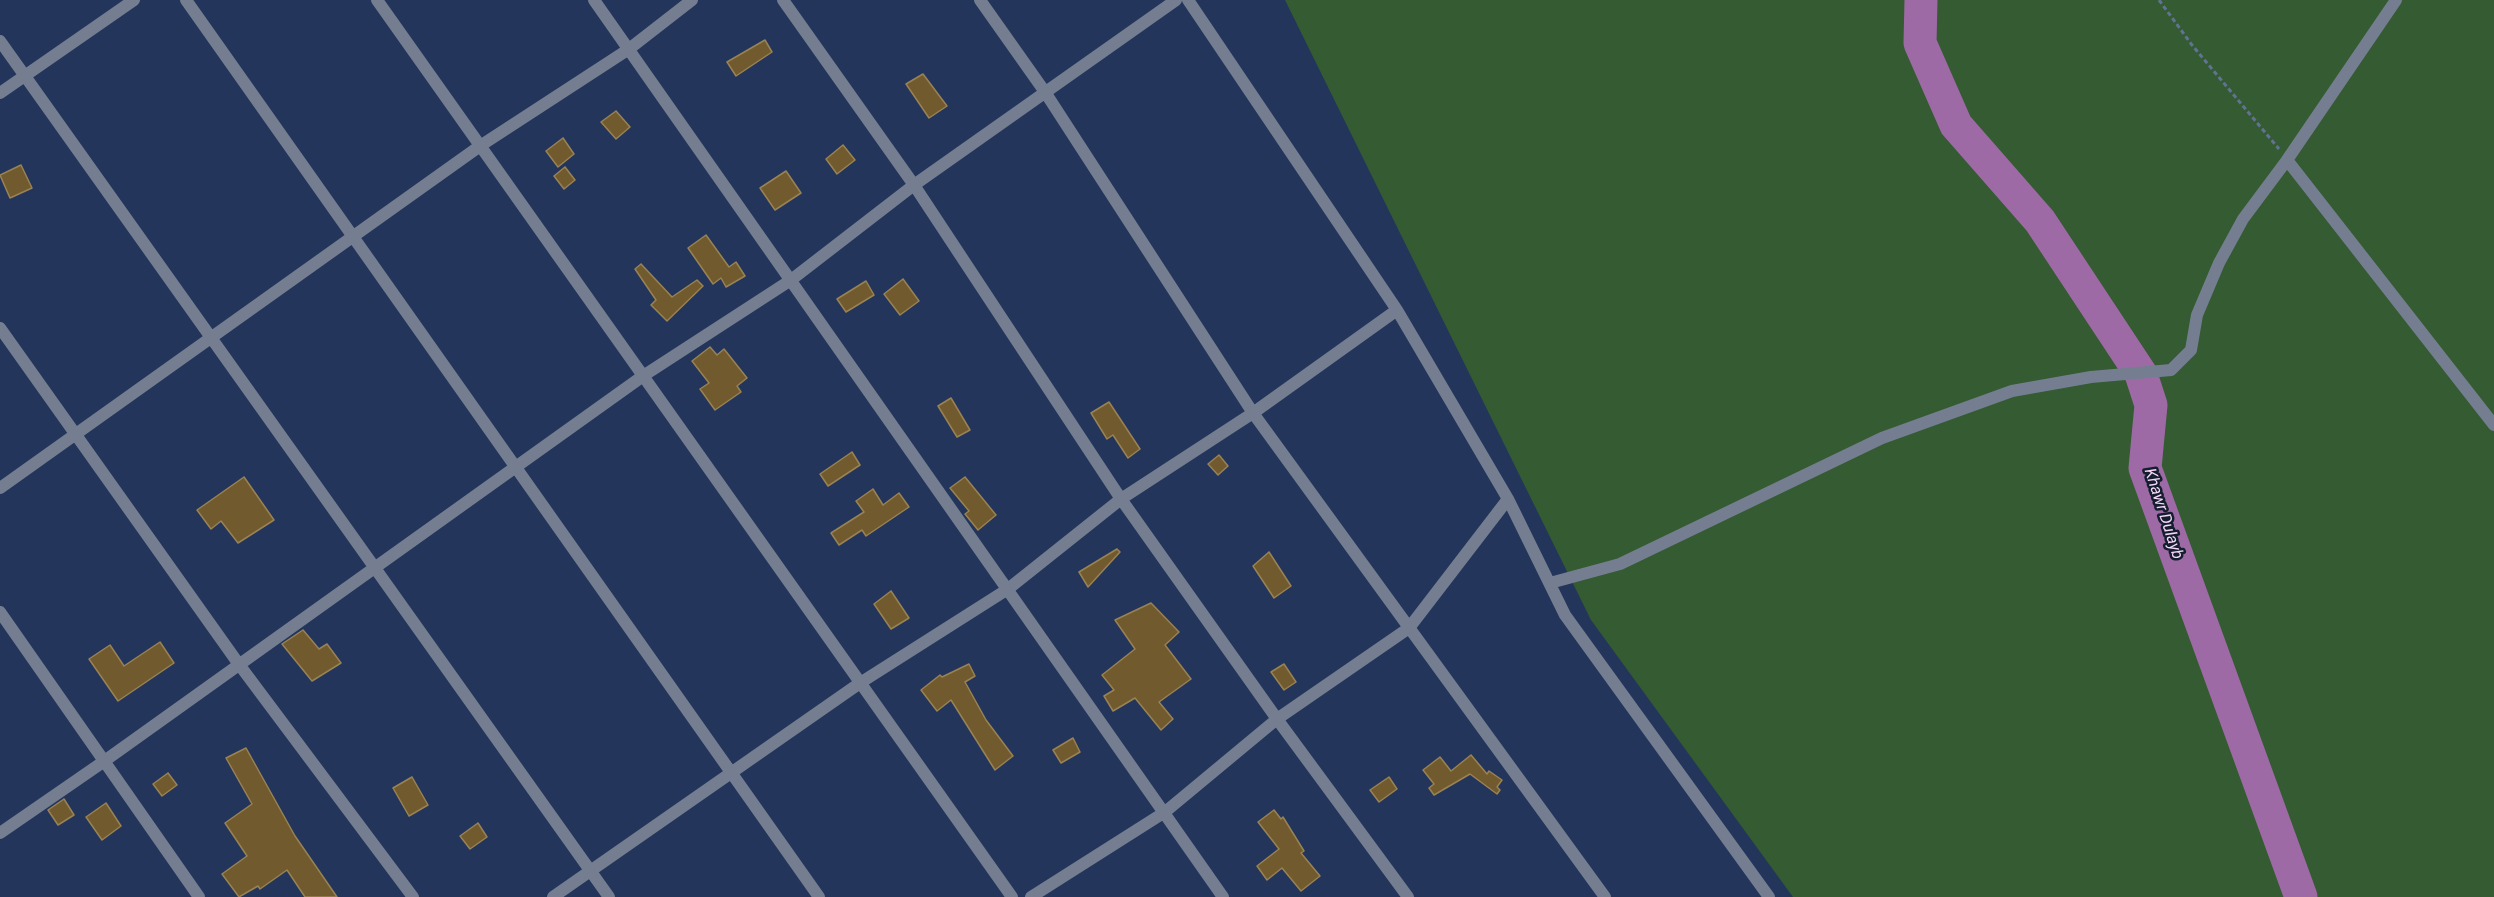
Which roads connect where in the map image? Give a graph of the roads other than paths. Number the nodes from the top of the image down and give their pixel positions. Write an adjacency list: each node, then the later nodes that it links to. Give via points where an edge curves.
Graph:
1 (135, 0): 13 (street)
2 (186, 0): 19 (street)
3 (377, 0): 16 (street)
4 (594, 0): 12 (street)
5 (692, 0): 12 (street)
6 (783, 0): 18 (street)
7 (980, 0): 14 (street)
8 (1176, 0): 14 (street)
9 (1188, 0): 21 (street)
10 (2396, 0): 17 (street)
11 (0, 41): 13 (street)
12 (629, 49): 16 (street); 20 (street)
13 (25, 76): 15 (street); 23 (street)
14 (1045, 92): 18 (street); 25 (street)
15 (0, 93)
16 (480, 146): 19 (street); 24 (street)
17 (2287, 160): 26 (street); 33 (street, via 2243,219 2197,315 2191,350 2171,370 2091,377 2012,391 1882,438 1620,564)
18 (914, 185): 20 (street); 30 (street)
19 (353, 236): 23 (street); 28 (street)
20 (791, 280): 24 (street); 34 (street)
21 (1397, 310): 25 (street); 31 (street)
22 (0, 328): 27 (street)
23 (210, 337): 27 (street); 32 (street)
24 (643, 376): 28 (street); 38 (street)
25 (1253, 413): 30 (street); 36 (street)
26 (2494, 425)
27 (76, 432): 29 (street); 37 (street)
28 (515, 466): 32 (street); 41 (street)
29 (0, 488)
30 (1121, 499): 34 (street); 39 (street)
31 (1508, 499): 33 (street); 36 (street)
32 (374, 566): 37 (street); 44 (street)
33 (1550, 583): 55 (street, via 1565,615)
34 (1008, 589): 38 (street); 42 (street)
35 (0, 612): 40 (street)
36 (1409, 628): 39 (street); 54 (street)
37 (238, 663): 40 (street); 46 (street)
38 (860, 683): 41 (street); 50 (street)
39 (1277, 719): 42 (street); 53 (street)
40 (103, 762): 43 (street); 45 (street)
41 (732, 773): 44 (street); 49 (street)
42 (1165, 812): 51 (street); 52 (street)
43 (0, 833)
44 (590, 871): 47 (street); 48 (street)
45 (199, 897)
46 (413, 897)
47 (553, 897)
48 (609, 897)
49 (819, 897)
50 (1012, 897)
51 (1031, 897)
52 (1223, 897)
53 (1408, 897)
54 (1605, 897)
55 (1769, 897)

